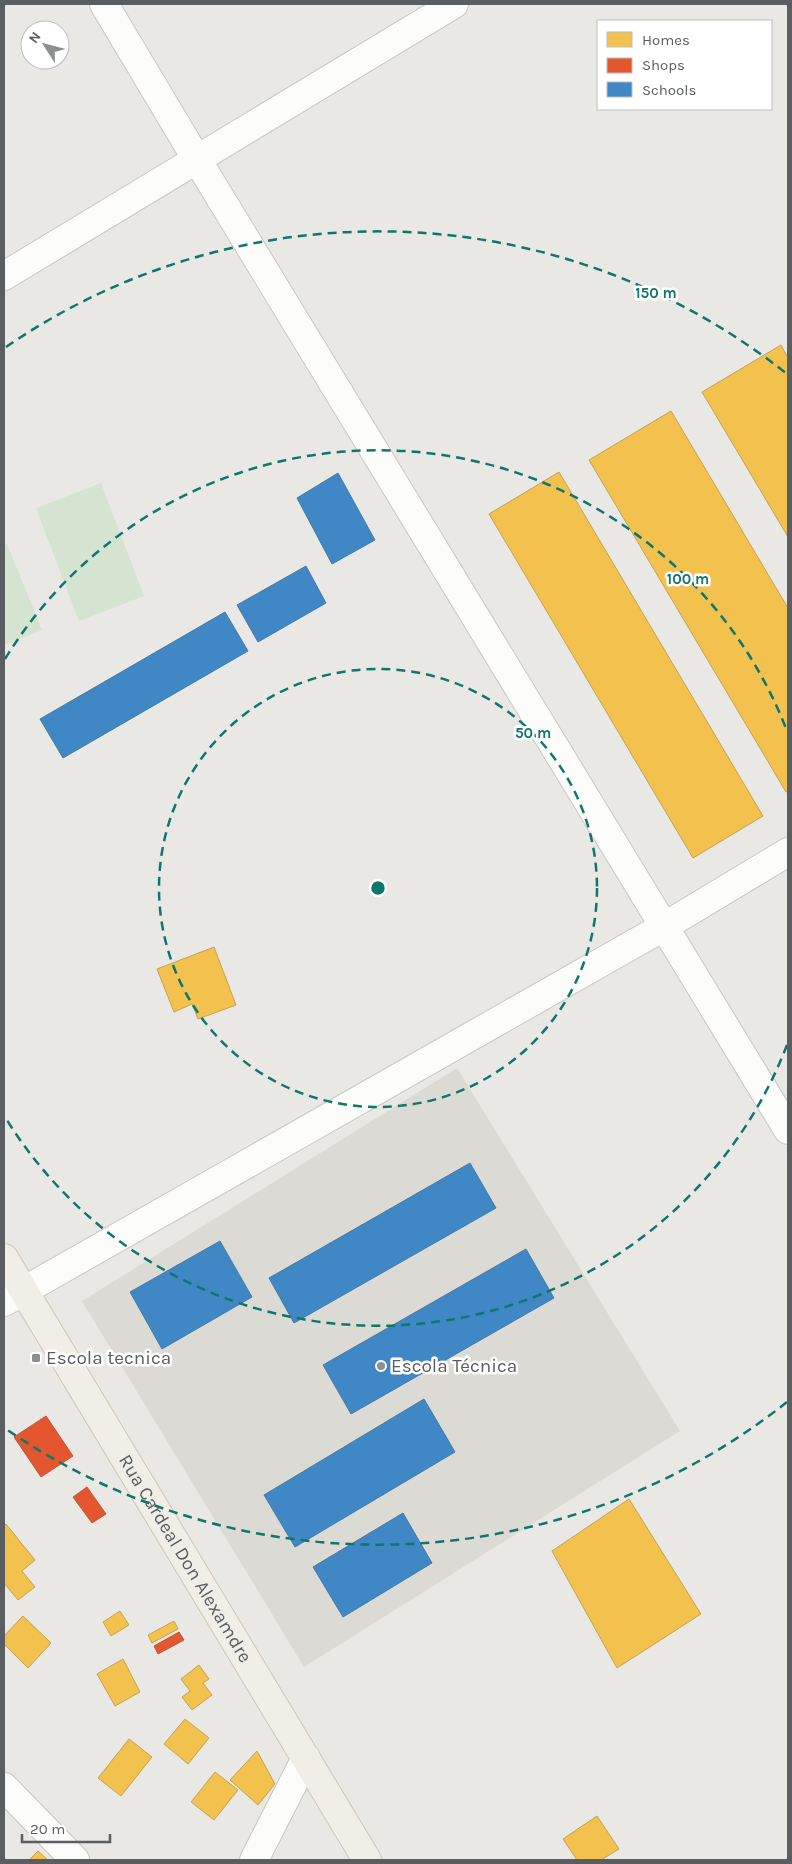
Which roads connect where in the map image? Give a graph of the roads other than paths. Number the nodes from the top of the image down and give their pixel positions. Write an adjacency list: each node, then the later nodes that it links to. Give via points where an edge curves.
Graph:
1 (104, 4): 3 (street)
2 (454, 4): 3 (street)
3 (196, 158): 4 (street); 6 (street)
4 (4, 276)
5 (788, 852): 6 (street)
6 (665, 926): 7 (street); 9 (street)
7 (788, 1130)
8 (4, 1258): 9 (main road, Rua Cardeal Don Alexamdre)
9 (13, 1296): 10 (main road, Rua Cardeal Don Alexamdre)
10 (306, 1758): 13 (street); 14 (main road, Rua Cardeal Don Alexamdre)
11 (4, 1786): 12 (street)
12 (75, 1860)
13 (254, 1860)
14 (367, 1860)

